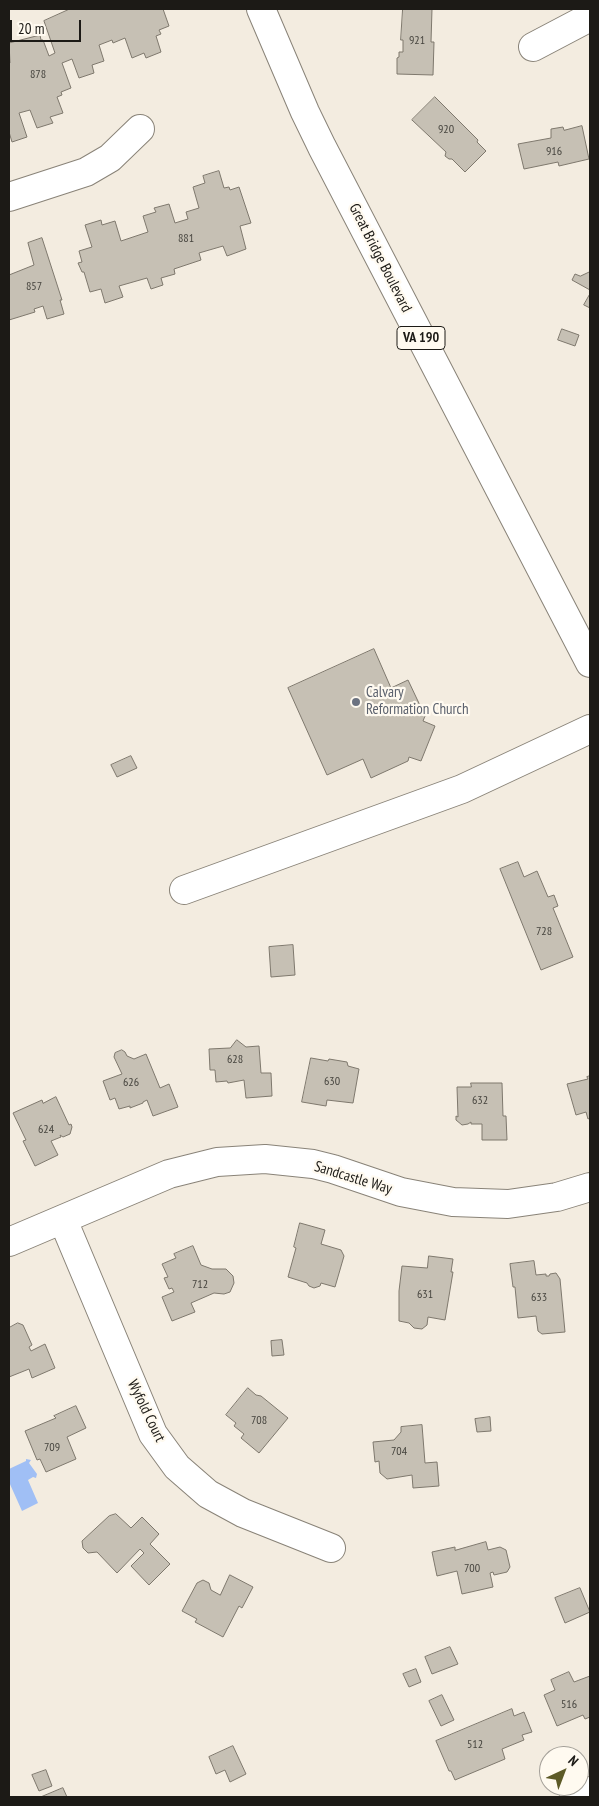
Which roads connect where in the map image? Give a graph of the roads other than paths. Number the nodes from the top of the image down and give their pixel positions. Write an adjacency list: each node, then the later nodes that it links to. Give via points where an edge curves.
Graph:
1 (262, 9): 6 (street, Great Bridge Boulevard / VA 190, via 322,147)
2 (590, 17): 3 (street)
3 (533, 47)
4 (140, 129): 5 (street, via 110,158 86,172)
5 (9, 197)
6 (590, 663)
7 (590, 729): 8 (street, via 462,789)
8 (184, 890)
9 (590, 1188): 10 (street, Sandcastle Way, via 557,1197 508,1204 453,1202 402,1192 313,1164 265,1159 217,1162 169,1174)
10 (63, 1220): 11 (street, Sandcastle Way); 12 (street, Wyfold Court, via 153,1434 177,1467 208,1494)
11 (9, 1242)
12 (331, 1548)
13 (590, 1790): 14 (street)
14 (574, 1797)

